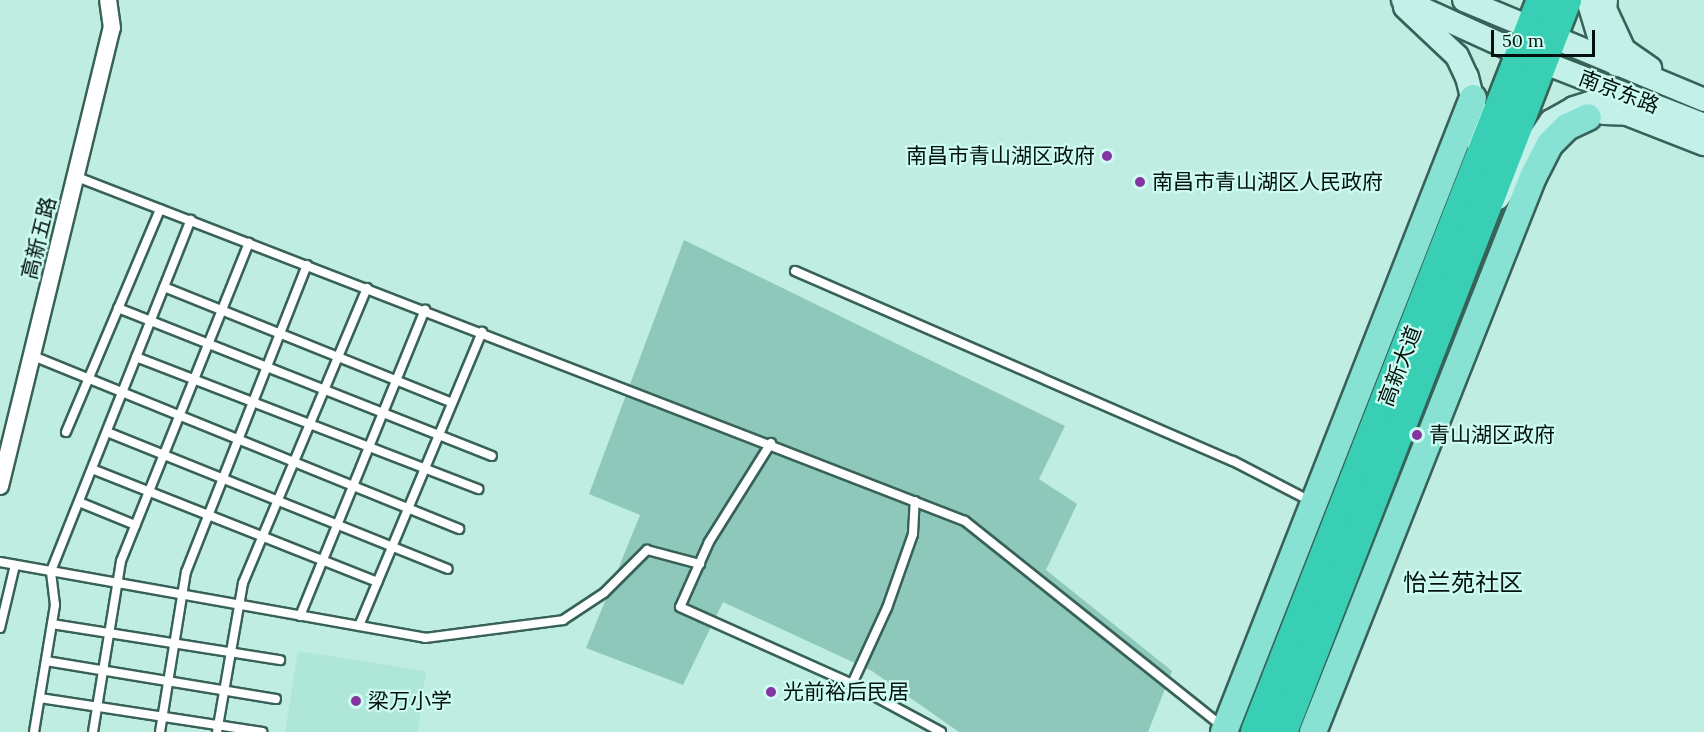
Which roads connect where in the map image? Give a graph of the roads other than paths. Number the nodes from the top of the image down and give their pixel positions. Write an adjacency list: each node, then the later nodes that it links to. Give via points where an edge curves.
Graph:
1 (108, 0): 19 (street, 高新五路, via 111,28)
2 (1397, 0): 12 (main road, via 1457,56)
3 (1403, 0): 9 (main road, 南京东路)
4 (1464, 0): 9 (main road, 南京东路)
5 (1542, 0): 9 (highway, 高新大道)
6 (1566, 0): 9 (highway, 高新大道)
7 (1588, 0): 10 (main road, via 1601,44)
8 (1606, 0): 11 (main road, via 1605,9 1624,50 1642,64)
9 (1537, 46): 10 (main road, 南京东路); 14 (main road, 南京东路); 18 (highway, 高新大道); 22 (highway, 高新大道)
10 (1617, 65): 13 (main road, 南京东路)
11 (1704, 90)
12 (1473, 98): 18 (main road, via 1479,125); 68 (main road)
13 (1704, 100)
14 (1662, 109): 16 (main road, 南京东路); 22 (main road, via 1608,97 1574,108 1551,122)
15 (1588, 117): 17 (main road, via 1606,112 1627,114); 112 (main road, via 1567,128 1550,144 1533,177)
16 (1704, 125)
17 (1704, 144)
18 (1478, 165): 110 (highway, 高新大道)
19 (77, 177): 20 (lane); 35 (street, 高新五路)
20 (160, 209): 21 (lane); 28 (lane)
21 (191, 220): 23 (lane); 26 (lane)
22 (1478, 229): 111 (highway, 高新大道)
23 (249, 243): 24 (lane); 29 (lane)
24 (307, 265): 27 (lane); 33 (lane)
25 (795, 271): 68 (lane, via 1233,461)
26 (164, 287): 29 (lane); 31 (lane)
27 (367, 288): 30 (lane); 37 (lane)
28 (118, 308): 31 (lane); 39 (lane)
29 (222, 310): 33 (lane); 34 (lane)
30 (425, 310): 32 (lane); 41 (lane)
31 (151, 321): 34 (lane); 36 (lane)
32 (482, 332): 44 (lane); 53 (lane)
33 (280, 334): 37 (lane); 38 (lane)
34 (208, 344): 38 (lane); 40 (lane)
35 (33, 356): 39 (lane); 61 (street, 高新五路)
36 (136, 357): 40 (lane); 43 (lane)
37 (338, 357): 41 (lane); 42 (lane)
38 (267, 367): 42 (lane); 45 (lane)
39 (88, 378): 43 (lane); 49 (lane)
40 (194, 380): 45 (lane); 47 (lane)
41 (396, 381): 44 (lane); 46 (lane)
42 (324, 390): 46 (lane); 48 (lane)
43 (122, 392): 47 (lane); 50 (lane)
44 (452, 403): 51 (lane)
45 (252, 404): 48 (lane); 52 (lane)
46 (383, 413): 51 (lane); 54 (lane)
47 (179, 416): 52 (lane); 55 (lane)
48 (309, 426): 54 (lane); 57 (lane)
49 (66, 432)
50 (107, 432): 55 (lane); 58 (lane)
51 (439, 435): 56 (lane); 59 (lane)
52 (238, 440): 57 (lane); 60 (lane)
53 (771, 443): 66 (lane); 78 (lane)
54 (368, 449): 59 (lane); 62 (lane)
55 (164, 455): 60 (lane); 64 (lane)
56 (492, 456)
57 (294, 462): 62 (lane); 65 (lane)
58 (92, 469): 64 (lane); 67 (lane)
59 (424, 470): 63 (lane); 69 (lane)
60 (223, 479): 65 (lane); 70 (lane)
61 (0, 486)
62 (353, 486): 69 (lane); 72 (lane)
63 (478, 489)
64 (149, 492): 70 (lane); 71 (lane)
65 (277, 501): 72 (lane); 74 (lane)
66 (915, 501): 97 (lane, via 913,534 887,608); 104 (lane, via 965,521)
67 (79, 502): 71 (lane); 81 (lane)
68 (1315, 503): 104 (main road)
69 (408, 508): 73 (lane); 75 (lane)
70 (209, 515): 74 (lane); 84 (lane, via 186,572)
71 (135, 525): 83 (lane)
72 (337, 525): 75 (lane); 76 (lane)
73 (459, 529)
74 (262, 537): 76 (lane); 85 (lane, via 243,583)
75 (392, 547): 80 (lane); 82 (lane)
76 (322, 561): 82 (lane); 86 (lane)
77 (0, 562): 79 (lane)
78 (700, 564): 88 (lane, via 647,550 604,592 563,620 425,638); 97 (lane, via 680,607)
79 (15, 565): 81 (lane); 89 (lane)
80 (447, 569)
81 (51, 571): 83 (lane); 87 (lane, via 55,605)
82 (377, 582): 88 (lane)
83 (117, 583): 84 (lane); 90 (lane)
84 (183, 595): 85 (lane); 91 (lane)
85 (239, 605): 86 (lane); 92 (lane)
86 (300, 616): 88 (lane)
87 (52, 624): 90 (lane); 94 (lane)
88 (358, 626)
89 (0, 628)
90 (109, 633): 91 (lane); 95 (lane)
91 (174, 644): 92 (lane); 96 (lane)
92 (231, 652): 93 (lane); 98 (lane)
93 (280, 660)
94 (46, 661): 95 (lane); 99 (lane)
95 (103, 670): 96 (lane); 101 (lane)
96 (168, 681): 98 (lane); 102 (lane)
97 (852, 684): 109 (lane)
98 (225, 690): 100 (lane); 103 (lane)
99 (40, 698): 101 (lane); 105 (lane)
100 (276, 699)
101 (97, 706): 102 (lane); 106 (lane)
102 (162, 717): 103 (lane); 107 (lane)
103 (218, 729): 108 (lane)
104 (1225, 730)
105 (34, 732)
106 (93, 732)
107 (159, 732)
108 (262, 732)
109 (941, 732)
110 (1256, 732)
111 (1282, 732)
112 (1314, 732)

